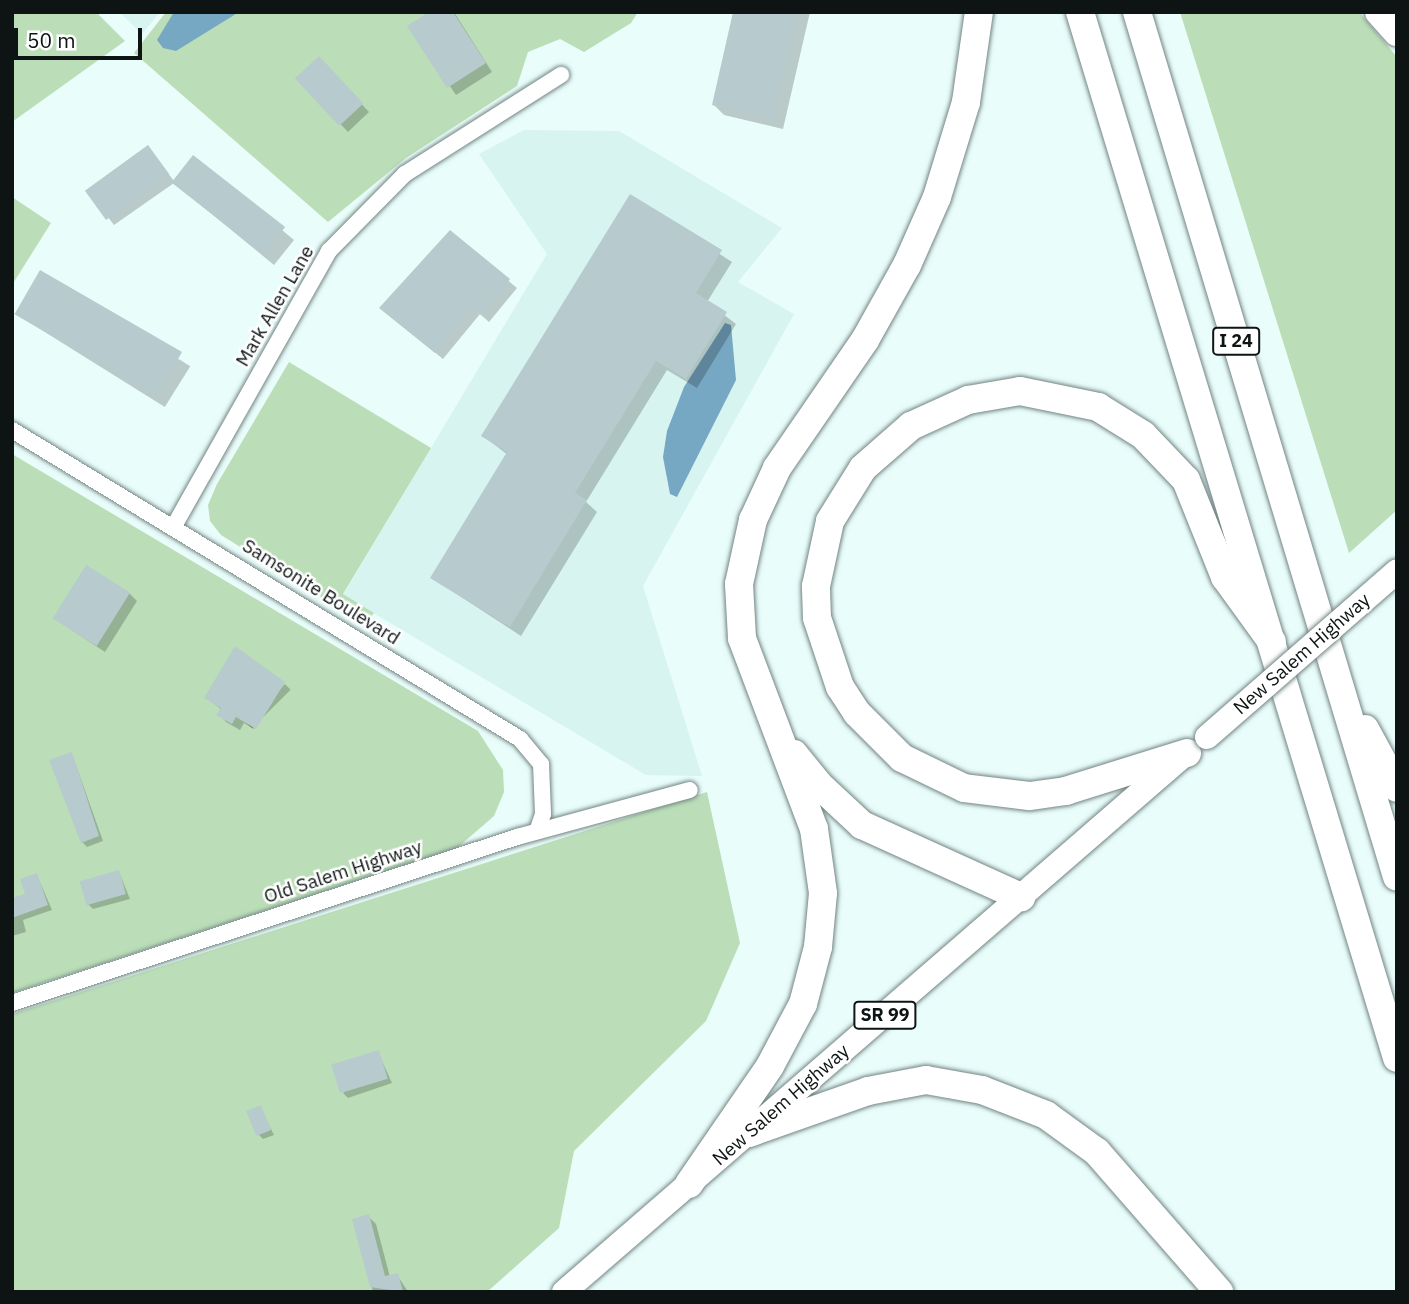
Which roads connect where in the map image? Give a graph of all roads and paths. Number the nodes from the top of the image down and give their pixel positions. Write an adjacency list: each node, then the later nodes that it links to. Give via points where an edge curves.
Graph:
1 (979, 12): 12 (highway, via 966,102 937,197 907,265 865,340 777,468 753,520 739,584 742,638)
2 (1080, 12): 10 (highway, I 24)
3 (1136, 12): 11 (highway, I 24)
4 (1380, 12): 5 (highway)
5 (1397, 32)
6 (561, 75): 8 (street, Mark Allen Lane, via 405,173 329,251)
7 (12, 430): 8 (street, Samsonite Boulevard)
8 (174, 526): 16 (street, Samsonite Boulevard, via 520,739 541,764 543,814)
9 (1397, 571): 13 (main road, New Salem Highway / SR 99, bridge)
10 (1272, 642): 13 (highway, via 1225,578 1186,480 1143,435 1098,407 1020,391 968,400 911,426 863,468 830,521 816,586 817,618 840,687 857,713 902,758 964,788 1029,796 1066,791); 20 (highway, I 24)
11 (1334, 670): 14 (highway); 17 (highway, I 24)
12 (775, 729): 18 (highway, via 818,785 862,825); 22 (highway, via 814,830 823,893 818,947 803,1004 770,1066)
13 (1197, 745): 18 (main road, New Salem Highway / SR 99)
14 (1397, 789)
15 (690, 790): 16 (street, Old Salem Highway)
16 (537, 831): 19 (street, Old Salem Highway)
17 (1397, 877)
18 (1021, 897): 21 (main road, New Salem Highway / SR 99)
19 (12, 1003)
20 (1397, 1058)
21 (749, 1133): 22 (main road, New Salem Highway / SR 99); 24 (highway, via 868,1091 926,1080 982,1090 1046,1115 1097,1152)
22 (689, 1184): 23 (main road, New Salem Highway / SR 99)
23 (564, 1292)
24 (1219, 1292)

